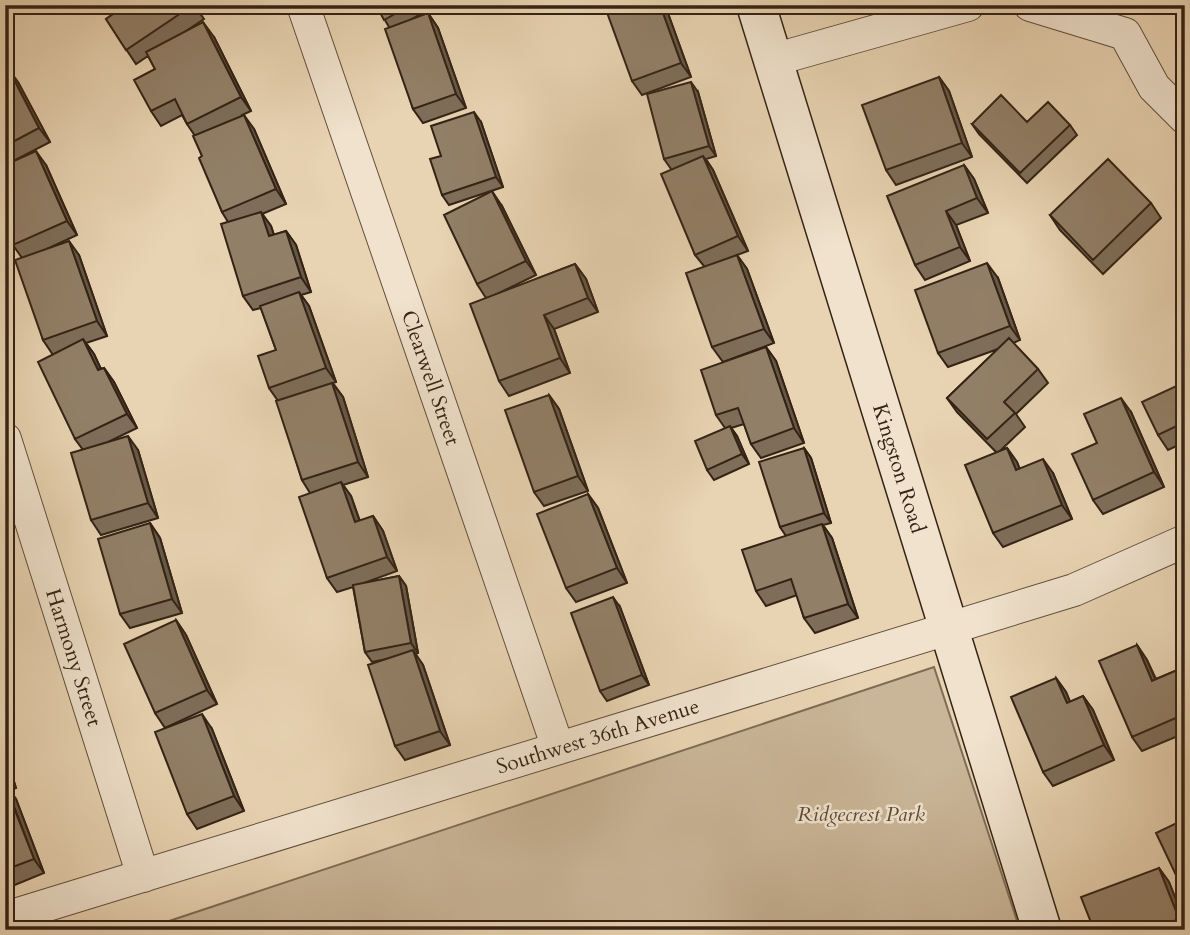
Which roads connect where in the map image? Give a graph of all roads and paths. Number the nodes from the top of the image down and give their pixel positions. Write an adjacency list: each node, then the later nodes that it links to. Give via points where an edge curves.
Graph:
1 (303, 5): 10 (street, Clearwell Street)
2 (756, 5): 5 (street, Kingston Road)
3 (968, 5): 5 (street)
4 (1030, 5): 6 (street, via 1125,34 1154,87)
5 (773, 60): 9 (street, Kingston Road)
6 (1185, 117)
7 (5, 439): 11 (street, Harmony Street)
8 (1185, 541): 9 (street, Southwest 36th Avenue, via 1074,590)
9 (949, 628): 10 (street, Southwest 36th Avenue); 13 (street, Kingston Road)
10 (558, 748): 11 (street, Southwest 36th Avenue)
11 (143, 876): 12 (street, Southwest 36th Avenue)
12 (5, 918)
13 (1042, 930)

